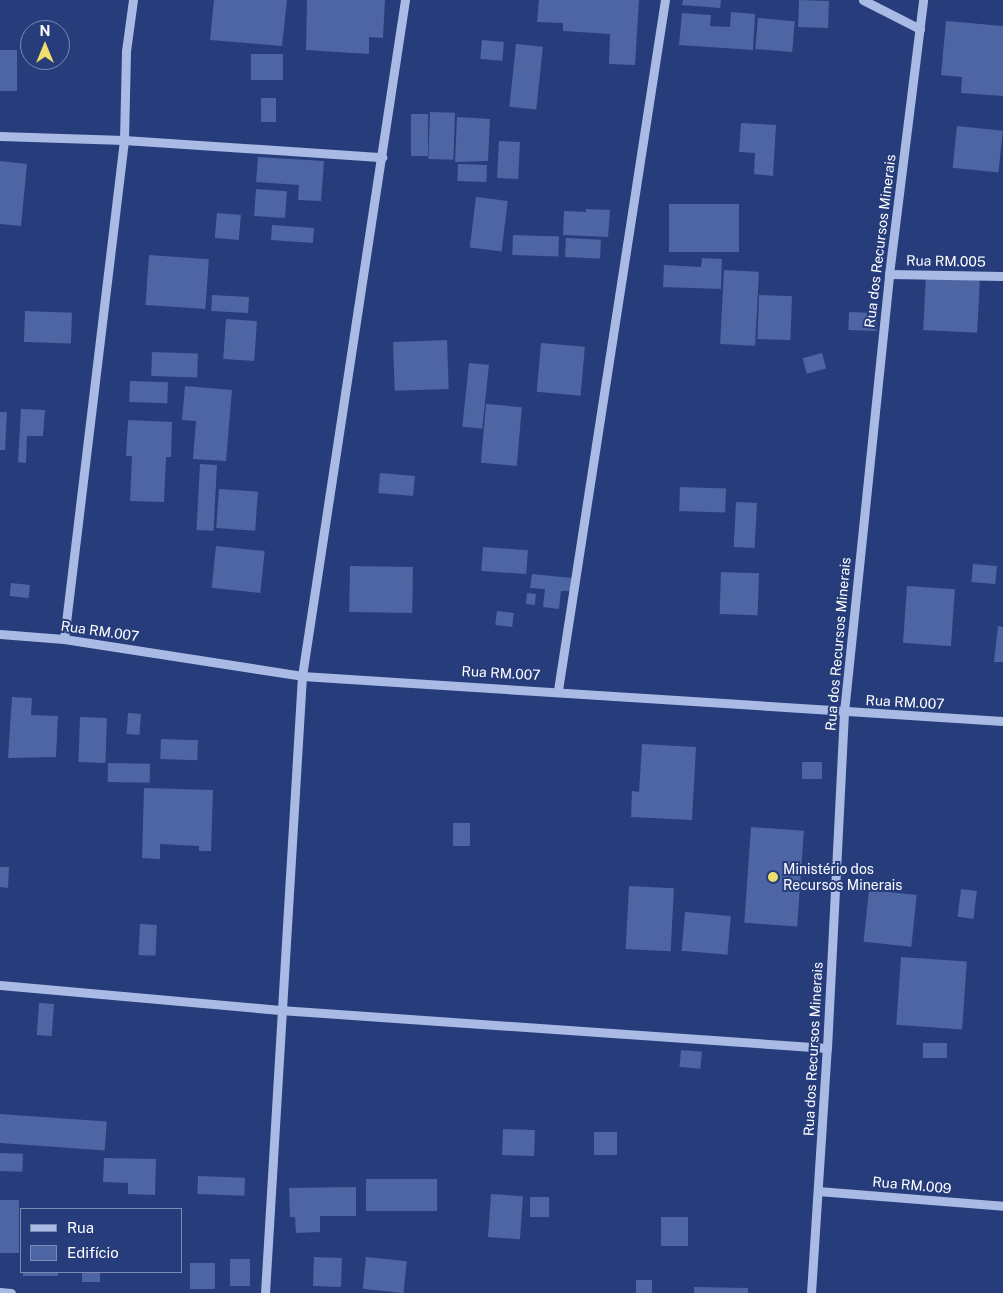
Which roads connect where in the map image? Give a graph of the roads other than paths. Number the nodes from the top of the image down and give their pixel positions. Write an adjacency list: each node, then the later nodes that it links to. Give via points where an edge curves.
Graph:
1 (133, 0): 8 (street, via 126,51)
2 (405, 0): 9 (street)
3 (665, 0): 15 (street)
4 (863, 0): 6 (street)
5 (922, 0): 6 (street, Rua dos Recursos Minerais)
6 (920, 29): 10 (street, Rua dos Recursos Minerais)
7 (0, 136): 8 (street)
8 (124, 140): 9 (street); 13 (street)
9 (382, 157): 14 (street)
10 (889, 274): 11 (street, Rua RM.005); 16 (street, Rua dos Recursos Minerais)
11 (1003, 276)
12 (0, 634): 13 (street, Rua RM.007)
13 (64, 639): 14 (street, Rua RM.007)
14 (302, 676): 15 (street, Rua RM.007); 19 (street)
15 (558, 690): 16 (street, Rua RM.007)
16 (844, 712): 17 (street, Rua RM.007); 20 (street, Rua dos Recursos Minerais)
17 (1003, 721)
18 (0, 986): 19 (street)
19 (280, 1010): 20 (street); 25 (street)
20 (828, 1048): 21 (street, Rua dos Recursos Minerais)
21 (818, 1192): 22 (street, Rua RM.009); 26 (street, Rua dos Recursos Minerais)
22 (1003, 1206)
23 (0, 1292): 24 (street)
24 (11, 1293)
25 (265, 1293)
26 (810, 1293)

